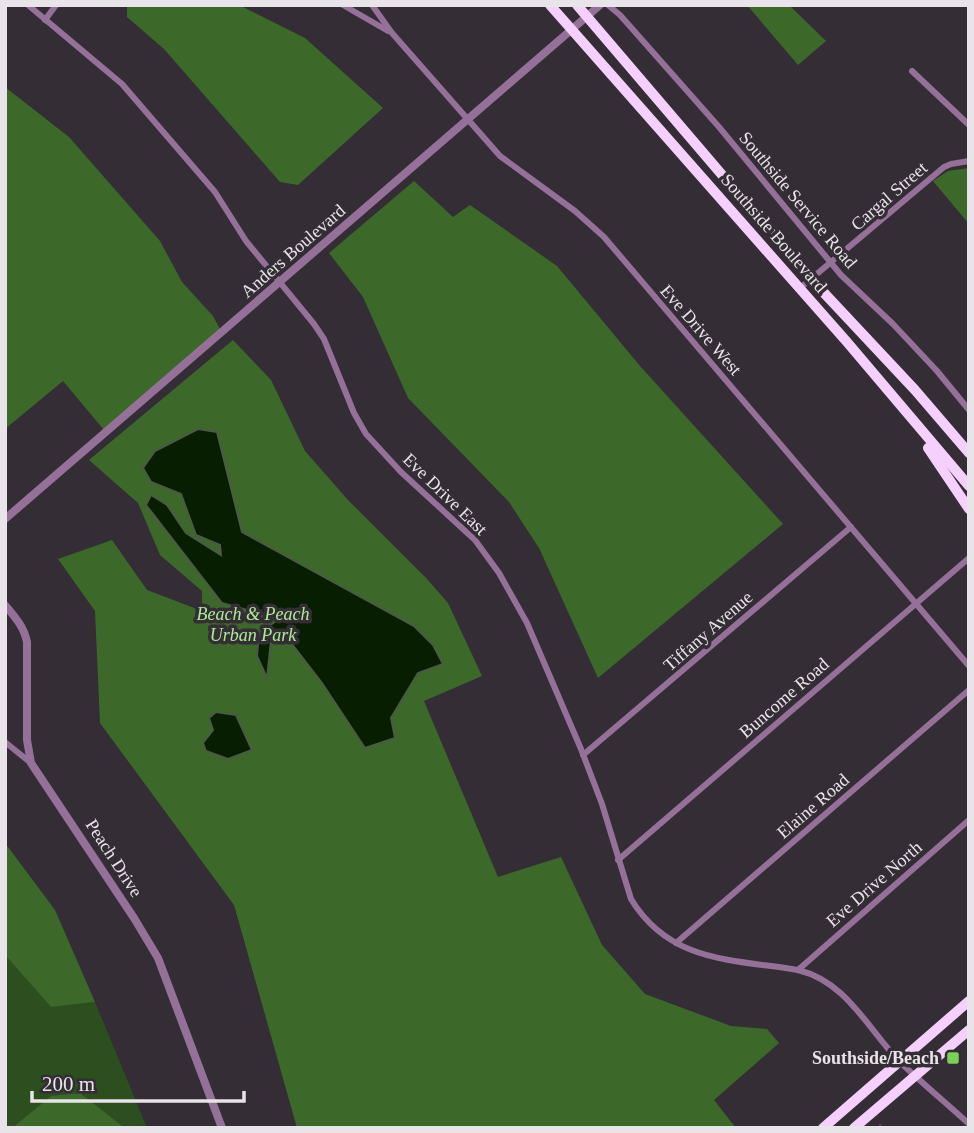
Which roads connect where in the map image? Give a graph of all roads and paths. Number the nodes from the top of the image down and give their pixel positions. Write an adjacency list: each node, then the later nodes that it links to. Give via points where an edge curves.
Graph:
1 (28, 5): 10 (street, Eve Drive East)
2 (56, 5): 10 (street)
3 (343, 5): 12 (street)
4 (372, 5): 12 (street)
5 (550, 5): 11 (highway, Southside Boulevard)
6 (577, 5): 9 (highway, Southside Boulevard)
7 (600, 5): 9 (street, Anders Boulevard)
8 (608, 5): 17 (street, Southside Service Road, via 719,127)
9 (587, 17): 11 (street, Anders Boulevard); 18 (highway, Southside Boulevard)
10 (45, 20): 19 (street, Eve Drive East, via 130,93 215,191 246,241)
11 (572, 30): 14 (street, Anders Boulevard); 20 (highway, Southside Boulevard)
12 (392, 33): 14 (street, Eve Drive West)
13 (912, 71): 15 (street)
14 (468, 120): 19 (street, Anders Boulevard); 27 (street, Eve Drive West, via 508,163 604,237)
15 (969, 125)
16 (969, 161): 17 (street, Cargal Street, via 944,167)
17 (832, 263): 18 (street, Cargal Street); 22 (street, Southside Service Road, via 931,364)
18 (811, 279): 20 (street, Cargal Street); 23 (highway, Southside Boulevard)
19 (281, 282): 26 (street, Anders Boulevard); 34 (street, Eve Drive East, via 324,339 366,434 474,540 499,573 527,623)
20 (799, 289): 21 (highway, Southside Boulevard)
21 (901, 408): 24 (highway, Southside Boulevard); 25 (highway)
22 (969, 410)
23 (969, 453)
24 (969, 486)
25 (969, 509)
26 (5, 519)
27 (851, 527): 29 (street, Eve Drive West); 34 (street, Tiffany Avenue)
28 (969, 558): 29 (street, Buncome Road)
29 (916, 603): 31 (street, Eve Drive West); 37 (street, Buncome Road)
30 (5, 606): 35 (street, Peach Drive, via 25,632)
31 (969, 666)
32 (969, 690): 38 (street, Elaine Road)
33 (5, 742): 35 (street)
34 (583, 755): 37 (street, Eve Drive East)
35 (31, 764): 45 (street, Peach Drive, via 158,958)
36 (969, 820): 39 (street, Eve Drive North)
37 (618, 860): 38 (street, Eve Drive East, via 638,911 653,929)
38 (676, 943): 39 (street, Eve Drive East, via 714,959)
39 (798, 970): 42 (street, Eve Drive East, via 839,990)
40 (969, 1001): 42 (highway)
41 (969, 1030): 43 (highway)
42 (899, 1061): 43 (street, Eve Drive East); 46 (highway)
43 (915, 1074): 44 (street, Eve Drive East); 47 (highway)
44 (969, 1124)
45 (222, 1128)
46 (823, 1128)
47 (853, 1128)

